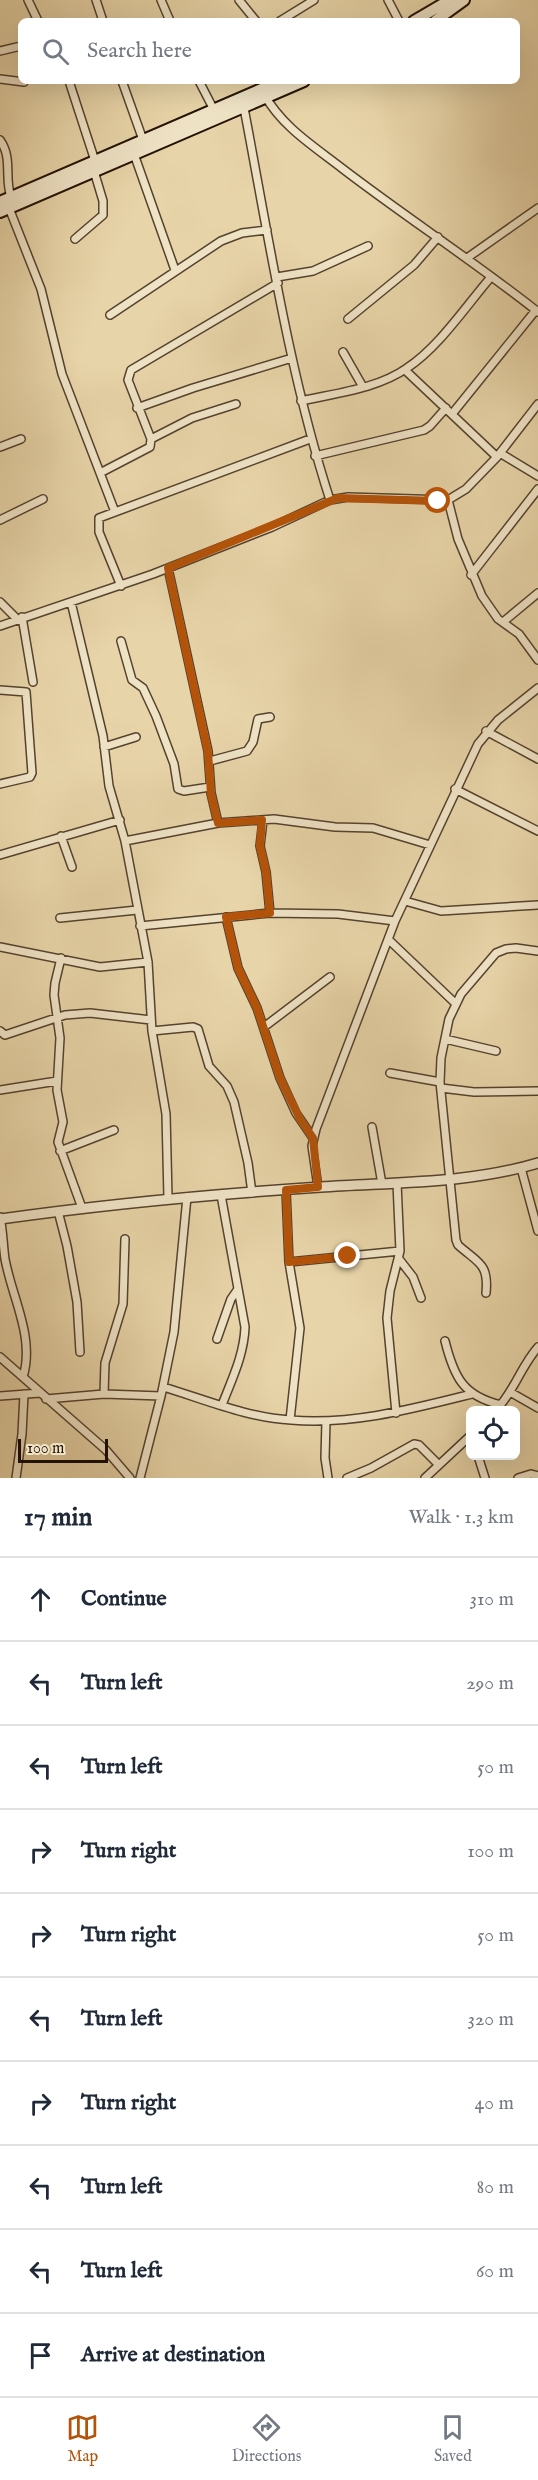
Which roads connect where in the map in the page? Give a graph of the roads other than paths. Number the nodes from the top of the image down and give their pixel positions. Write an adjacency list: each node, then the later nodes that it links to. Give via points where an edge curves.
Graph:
1 (28, 0): 9 (street)
2 (96, 0): 10 (street)
3 (161, 0): 11 (street)
4 (239, 0): 12 (street)
5 (314, 0): 13 (street)
6 (388, 0): 14 (street)
7 (450, 0): 15 (main road)
8 (464, 0): 16 (main road)
9 (37, 18)
10 (102, 18)
11 (169, 18)
12 (254, 18)
13 (285, 18)
14 (397, 18)
15 (419, 18)
16 (439, 18)
17 (18, 47): 18 (street)
18 (0, 51)
19 (0, 79): 20 (street)
20 (18, 81)
21 (70, 84): 32 (street)
22 (125, 84): 30 (street)
23 (201, 84): 28 (street)
24 (276, 84): 26 (main road)
25 (295, 84): 26 (main road)
26 (264, 94): 27 (main road); 28 (main road); 36 (street, via 287,126)
27 (244, 108): 31 (main road); 35 (street)
28 (214, 110): 30 (main road)
29 (0, 140): 33 (street, via 7,156)
30 (143, 140): 32 (main road)
31 (134, 154): 32 (main road); 40 (street)
32 (95, 166): 33 (main road); 37 (street, via 103,214)
33 (5, 205): 62 (street, via 40,289 60,368)
34 (538, 208): 39 (street)
35 (267, 230): 40 (street, via 231,237); 42 (street)
36 (438, 237): 39 (street); 45 (street, via 414,265)
37 (75, 239)
38 (368, 246): 42 (street, via 313,271)
39 (467, 258): 41 (street)
40 (174, 270): 44 (street)
41 (491, 276): 43 (street); 48 (street, via 431,347)
42 (277, 280): 47 (street); 53 (street, via 131,370 128,380)
43 (537, 311): 55 (street)
44 (110, 315)
45 (348, 319)
46 (344, 352): 49 (street)
47 (292, 358): 50 (street); 53 (street)
48 (405, 370): 49 (street); 54 (street)
49 (363, 387): 50 (street)
50 (302, 401): 58 (street)
51 (236, 404): 57 (street, via 186,421)
52 (538, 404): 60 (street)
53 (137, 408): 57 (street)
54 (446, 408): 55 (street); 61 (street, via 424,430)
55 (452, 414): 60 (street)
56 (21, 439): 59 (street)
57 (151, 439): 62 (street, via 146,451)
58 (310, 439): 61 (street); 68 (street)
59 (0, 447)
60 (499, 455): 63 (street); 67 (street, via 466,489)
61 (315, 456): 66 (street)
62 (100, 473): 68 (street)
63 (538, 476)
64 (538, 489): 71 (street)
65 (43, 500): 69 (street)
66 (330, 500): 67 (street); 70 (street)
67 (448, 500): 71 (street)
68 (115, 512): 72 (street, via 99,518 97,524)
69 (0, 520)
70 (168, 568): 72 (street); 89 (street)
71 (471, 575): 77 (street)
72 (121, 586): 75 (street)
73 (538, 593): 77 (street)
74 (0, 602): 76 (street)
75 (71, 602): 76 (street); 87 (street)
76 (19, 618): 78 (street); 81 (street)
77 (503, 622): 80 (street, via 519,634)
78 (0, 626)
79 (121, 642): 91 (street, via 132,680 143,688 156,716 174,764 178,789)
80 (538, 660)
81 (33, 682)
82 (538, 688): 85 (street)
83 (0, 690): 90 (street, via 26,692 32,773 30,777)
84 (270, 717): 89 (street, via 258,719 247,751)
85 (486, 731): 88 (street); 92 (street)
86 (136, 737): 87 (street)
87 (104, 747): 93 (street, via 109,786)
88 (538, 759)
89 (210, 761): 91 (street)
90 (0, 784)
91 (210, 787): 95 (street)
92 (455, 789): 96 (street); 99 (street)
93 (120, 820): 97 (street); 98 (street)
94 (262, 820): 95 (street); 99 (street, via 373,828); 105 (street, via 260,846)
95 (218, 823): 98 (street)
96 (538, 831)
97 (60, 836): 100 (street); 101 (street)
98 (125, 841): 104 (street)
99 (430, 845): 102 (street)
100 (0, 855)
101 (72, 867)
102 (405, 901): 103 (street, via 441,911); 108 (street)
103 (538, 905)
104 (137, 910): 107 (street); 109 (street)
105 (270, 913): 106 (street); 108 (street, via 338,914)
106 (226, 917): 109 (street); 119 (street, via 238,968)
107 (60, 918)
108 (395, 921): 110 (street)
109 (140, 926): 114 (street)
110 (389, 940): 116 (street); 131 (street)
111 (0, 947): 113 (street)
112 (538, 951): 116 (street, via 516,948 496,953)
113 (61, 958): 114 (street, via 100,967); 117 (street, via 55,983)
114 (148, 962): 118 (street)
115 (330, 977): 119 (street)
116 (455, 1003): 122 (street)
117 (57, 1017): 118 (street, via 90,1013); 120 (street, via 5,1035); 125 (street)
118 (151, 1020): 121 (street)
119 (264, 1027): 131 (street, via 280,1078)
120 (0, 1031)
121 (152, 1031): 140 (street, via 198,1029 209,1066 227,1086 234,1102); 143 (street, via 166,1114)
122 (445, 1039): 123 (street); 126 (street)
123 (496, 1052)
124 (390, 1073): 126 (street)
125 (57, 1081): 127 (street); 132 (street, via 63,1122 58,1140)
126 (440, 1085): 128 (street, via 474,1092); 135 (street)
127 (0, 1090)
128 (538, 1091)
129 (372, 1127): 137 (street)
130 (114, 1130): 132 (street)
131 (313, 1138): 138 (street)
132 (60, 1150): 144 (street)
133 (538, 1163): 134 (street)
134 (521, 1168): 135 (street); 147 (street)
135 (449, 1179): 136 (street); 152 (street, via 456,1240 484,1267)
136 (397, 1183): 137 (street); 149 (street)
137 (382, 1184): 138 (street)
138 (318, 1187): 139 (street)
139 (286, 1190): 140 (street); 150 (street)
140 (252, 1193): 141 (street)
141 (221, 1195): 142 (street); 151 (street)
142 (187, 1197): 143 (street); 160 (street, via 174,1332)
143 (168, 1198): 144 (street)
144 (82, 1208): 145 (street)
145 (58, 1211): 146 (street); 157 (street, via 77,1302)
146 (0, 1218): 159 (street, via 5,1260 19,1306 27,1356)
147 (538, 1231)
148 (125, 1239): 163 (street, via 122,1312 105,1363)
149 (399, 1255): 150 (street); 153 (street); 172 (street, via 387,1318)
150 (289, 1262): 173 (street, via 300,1328)
151 (238, 1289): 154 (street); 168 (street, via 244,1342)
152 (486, 1293)
153 (421, 1298)
154 (217, 1339)
155 (445, 1341): 164 (street, via 454,1371)
156 (538, 1347): 161 (street)
157 (80, 1352)
158 (0, 1356): 159 (street)
159 (23, 1377): 166 (street)
160 (163, 1387): 167 (street); 168 (street)
161 (510, 1392): 170 (street); 171 (street)
162 (24, 1394): 165 (street); 166 (street); 179 (street)
163 (104, 1394): 166 (street); 167 (street)
164 (472, 1395): 169 (street); 172 (street)
165 (0, 1396)
166 (43, 1396): 180 (street, via 106,1450)
167 (161, 1396): 181 (street)
168 (222, 1405): 173 (street)
169 (495, 1406)
170 (500, 1406)
171 (538, 1408)
172 (396, 1413): 174 (street)
173 (290, 1420): 174 (street)
174 (326, 1421): 182 (street)
175 (466, 1441): 177 (street)
176 (479, 1460): 185 (street)
177 (439, 1465): 183 (street, via 414,1444); 184 (street)
178 (538, 1476): 186 (street)
179 (16, 1478)
180 (130, 1478)
181 (140, 1478)
182 (328, 1478)
183 (346, 1478)
184 (425, 1478)
185 (484, 1478)
186 (518, 1478)

